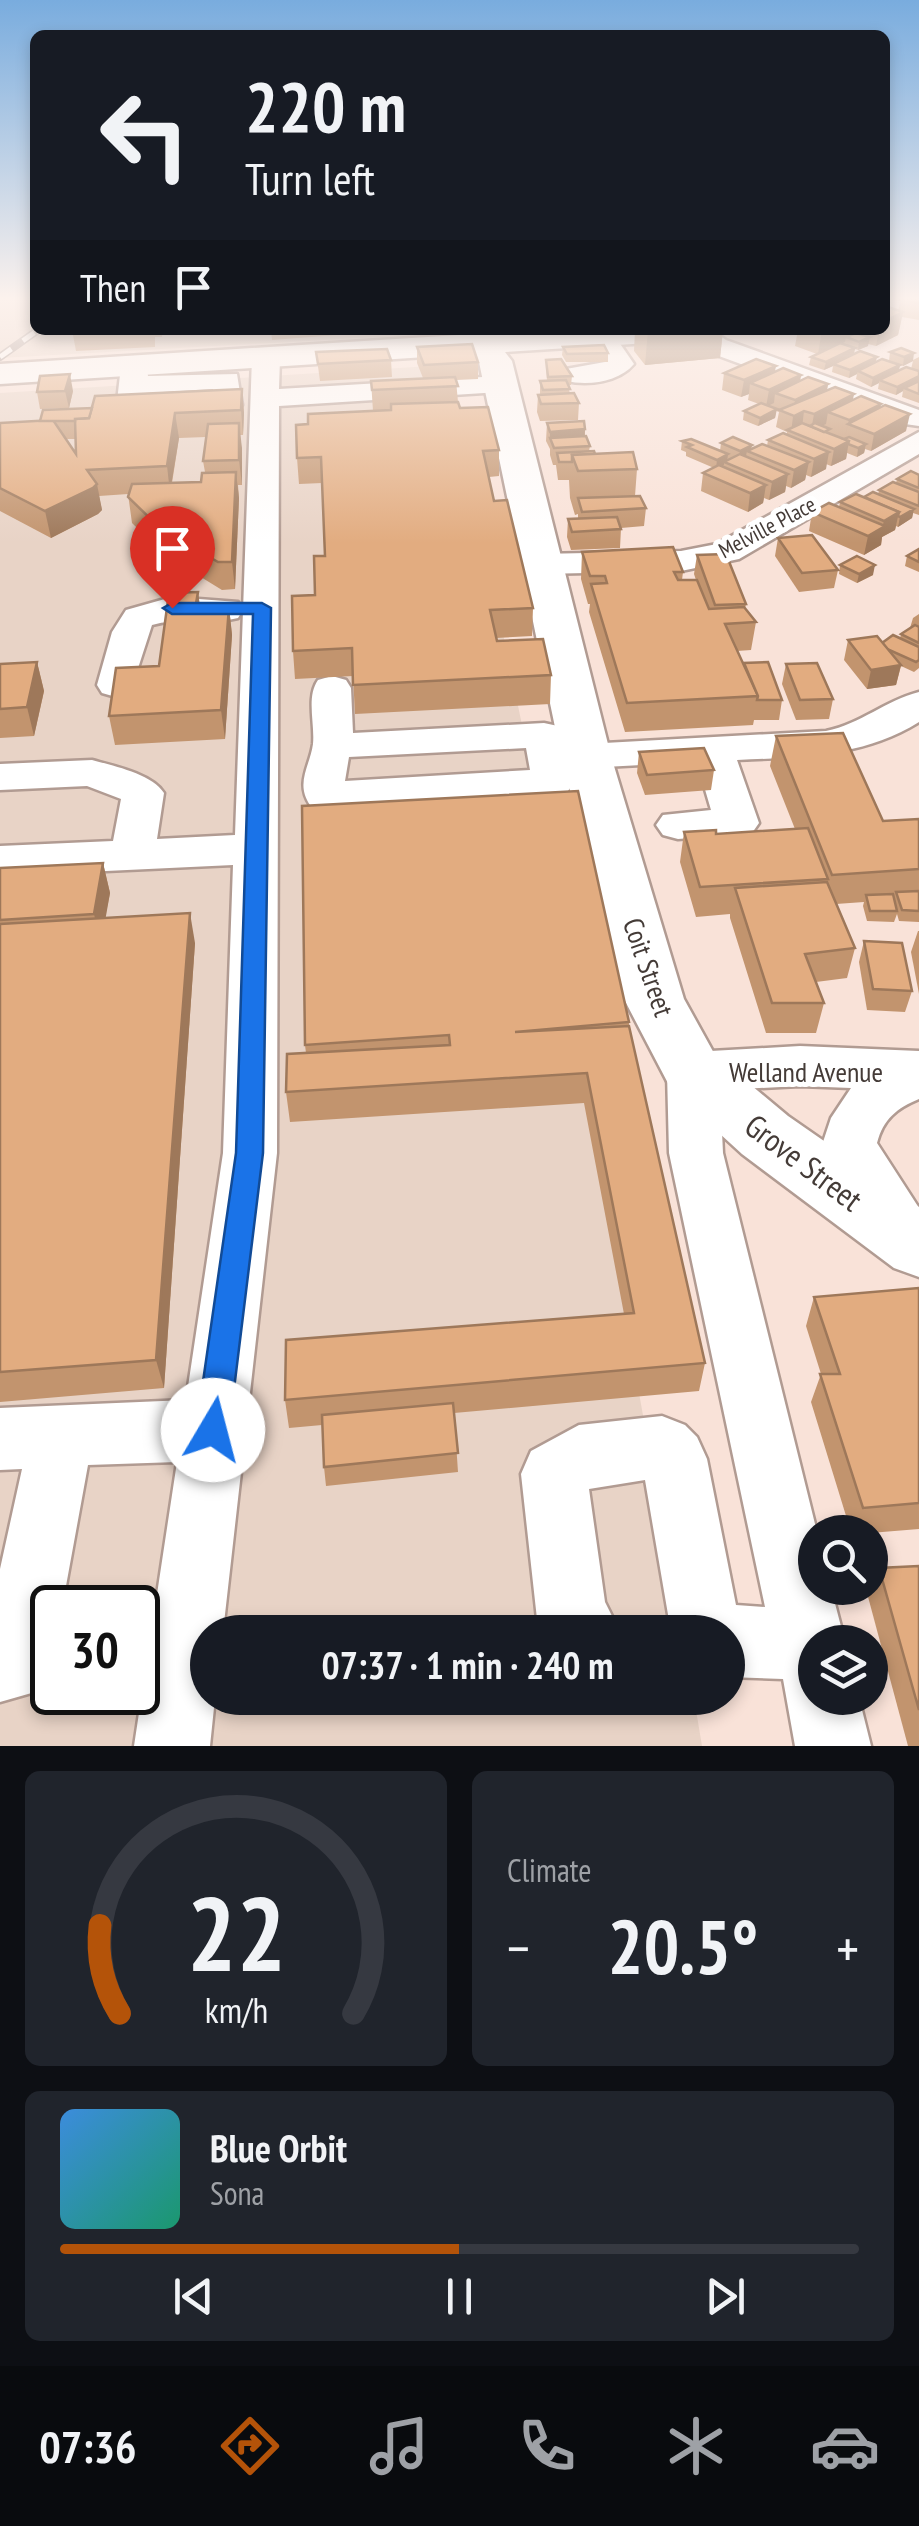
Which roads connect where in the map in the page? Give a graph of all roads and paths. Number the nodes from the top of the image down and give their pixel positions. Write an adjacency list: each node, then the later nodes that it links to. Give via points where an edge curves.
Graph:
1 (133, 380): 6 (street, via 130,410)
2 (176, 380): 6 (main road)
3 (319, 380): 6 (main road)
4 (492, 380): 9 (main road, Coit Street)
5 (812, 380): 7 (street)
6 (256, 391): 10 (street)
7 (919, 419)
8 (919, 442): 9 (street, Melville Place, via 727,552 681,561)
9 (540, 564): 15 (main road, Coit Street)
10 (262, 608): 11 (street, via 172,608 139,618); 16 (street)
11 (116, 685)
12 (332, 688): 16 (street, via 329,758)
13 (919, 704): 14 (street, via 860,738)
14 (713, 749): 15 (street); 18 (street, via 737,822)
15 (586, 756): 22 (main road, Coit Street, via 654,999)
16 (258, 773): 19 (street)
17 (0, 777): 20 (street, via 92,773 143,793)
18 (678, 824)
19 (256, 849): 20 (street); 25 (street, via 250,1153)
20 (132, 855): 21 (street)
21 (0, 862)
22 (693, 1072): 23 (street, Welland Avenue, via 800,1066); 24 (main road, Grove Street, via 764,1135); 29 (street, Coit Street, via 696,1153)
23 (919, 1074): 24 (street, via 884,1090 854,1119 849,1144)
24 (914, 1243)
25 (213, 1430): 26 (street); 34 (street)
26 (31, 1437): 32 (street, via 16,1664)
27 (571, 1615): 28 (street, via 554,1474 579,1457 662,1447 674,1459)
28 (703, 1615)
29 (805, 1625)
30 (745, 1647): 31 (street)
31 (798, 1664)
32 (0, 1666)
33 (826, 1715): 35 (street, Coit Street)
34 (172, 1746)
35 (833, 1746)

